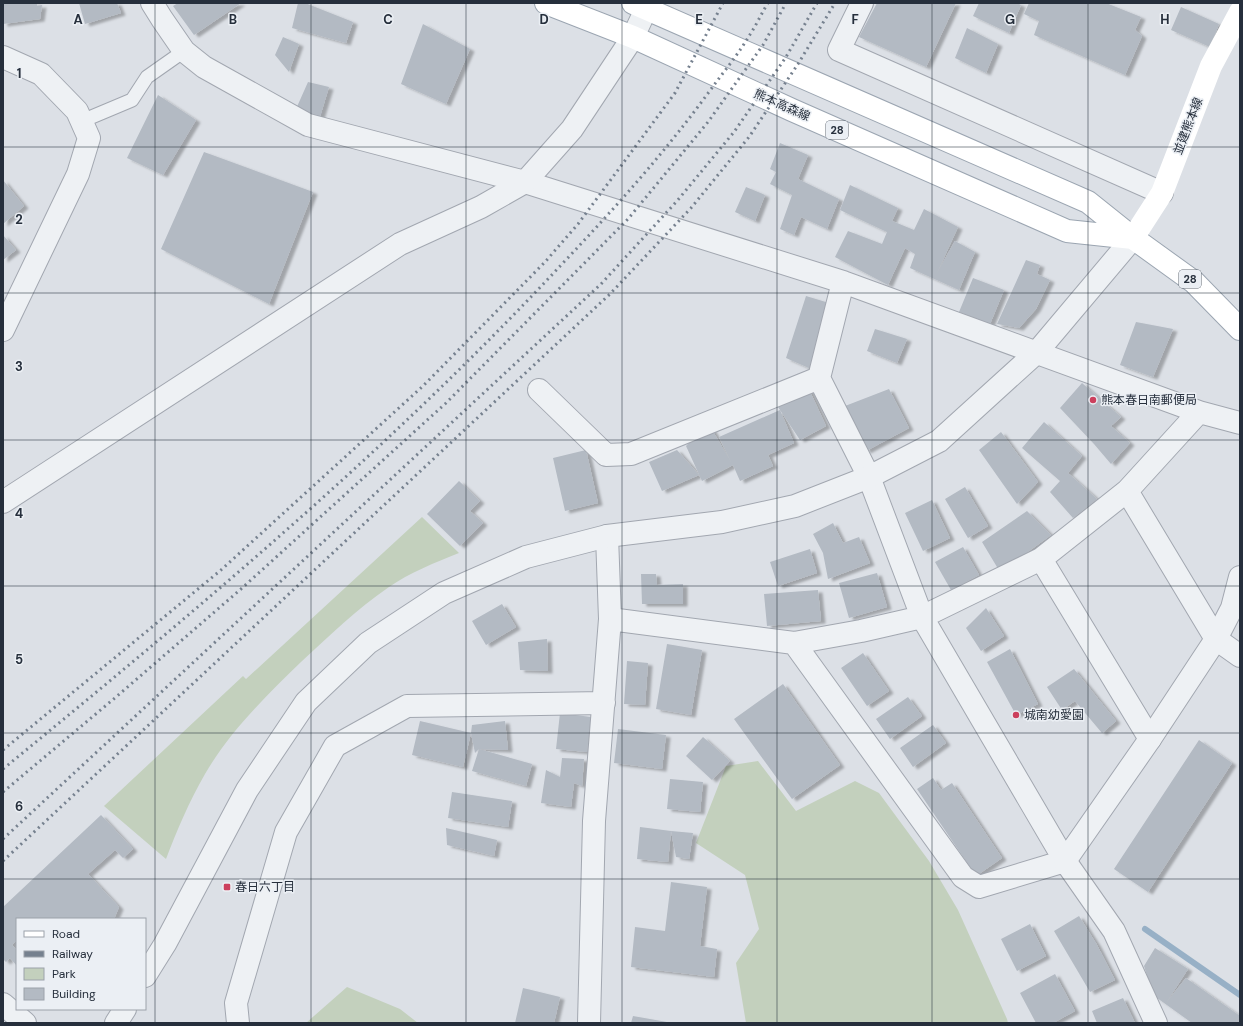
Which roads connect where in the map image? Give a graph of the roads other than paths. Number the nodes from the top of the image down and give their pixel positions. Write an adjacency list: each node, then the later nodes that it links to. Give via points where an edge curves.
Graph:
1 (152, 3): 7 (street)
2 (546, 3): 6 (main road, 熊本高森線 / 28)
3 (862, 3): 11 (street, via 839,50)
4 (643, 5): 6 (street); 12 (main road, 熊本高森線 / 28, via 1088,202)
5 (1240, 12): 11 (main road, 並建熊本線, via 1211,66)
6 (633, 38): 10 (street, via 572,129); 12 (main road, 熊本高森線 / 28, via 1067,231)
7 (184, 51): 9 (lane, via 147,77 132,100); 10 (street, via 204,67 308,126)
8 (3, 57): 9 (street, via 41,74 77,110)
9 (82, 121): 15 (street, via 89,138 78,174)
10 (525, 182): 13 (street); 23 (street, via 481,207 400,244)
11 (1162, 193): 12 (main road, 並建熊本線)
12 (1133, 238): 14 (main road, 熊本高森線 / 28, via 1194,282); 16 (street)
13 (843, 282): 16 (street); 17 (street)
14 (1240, 329)
15 (3, 330)
16 (1037, 352): 19 (street); 21 (street, via 939,442)
17 (819, 378): 18 (street, via 631,454 606,455); 21 (street)
18 (539, 390)
19 (1199, 412): 20 (street); 22 (street)
20 (1240, 423)
21 (869, 477): 24 (street, via 795,506 722,522); 27 (street)
22 (1127, 491): 25 (street); 29 (street)
23 (3, 502)
24 (606, 536): 28 (street); 35 (street, via 526,557 444,593 368,643 306,702 247,790 165,944)
25 (1041, 559): 27 (street); 33 (street)
26 (1240, 577): 29 (street, via 1232,608)
27 (922, 617): 30 (street, via 861,631); 34 (street)
28 (610, 619): 30 (street); 32 (street)
29 (1216, 639): 31 (street); 33 (street)
30 (794, 642): 34 (street, via 963,877 979,887)
31 (1240, 656)
32 (604, 703): 41 (street, via 407,706 335,746 286,832 236,1003); 42 (street, via 594,821)
33 (1150, 739): 34 (street)
34 (1065, 861): 38 (street, via 1114,931)
35 (146, 974)
36 (3, 1004): 39 (street)
37 (124, 1010): 40 (street)
38 (1152, 1015): 43 (street)
39 (25, 1023)
40 (116, 1023)
41 (238, 1023)
42 (589, 1023)
43 (1172, 1023)

